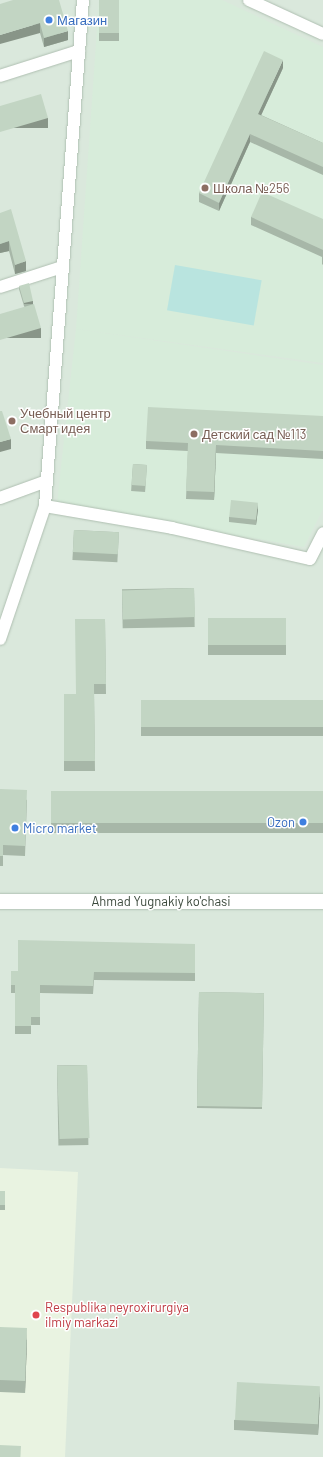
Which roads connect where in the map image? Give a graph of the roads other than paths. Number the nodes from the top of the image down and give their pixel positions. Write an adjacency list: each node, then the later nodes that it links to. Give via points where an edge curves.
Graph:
1 (83, 0): 4 (street)
2 (249, 0): 3 (street)
3 (323, 34)
4 (79, 51): 5 (street); 6 (street)
5 (0, 76)
6 (62, 268): 7 (street); 8 (street)
7 (0, 287)
8 (47, 481): 9 (street); 10 (street)
9 (0, 498)
10 (45, 506): 11 (street, via 172,528 310,559); 12 (street)
11 (323, 533)
12 (0, 639)
13 (323, 900): 14 (street, Ahmad Yugnakiy ko'chasi)
14 (0, 901)

